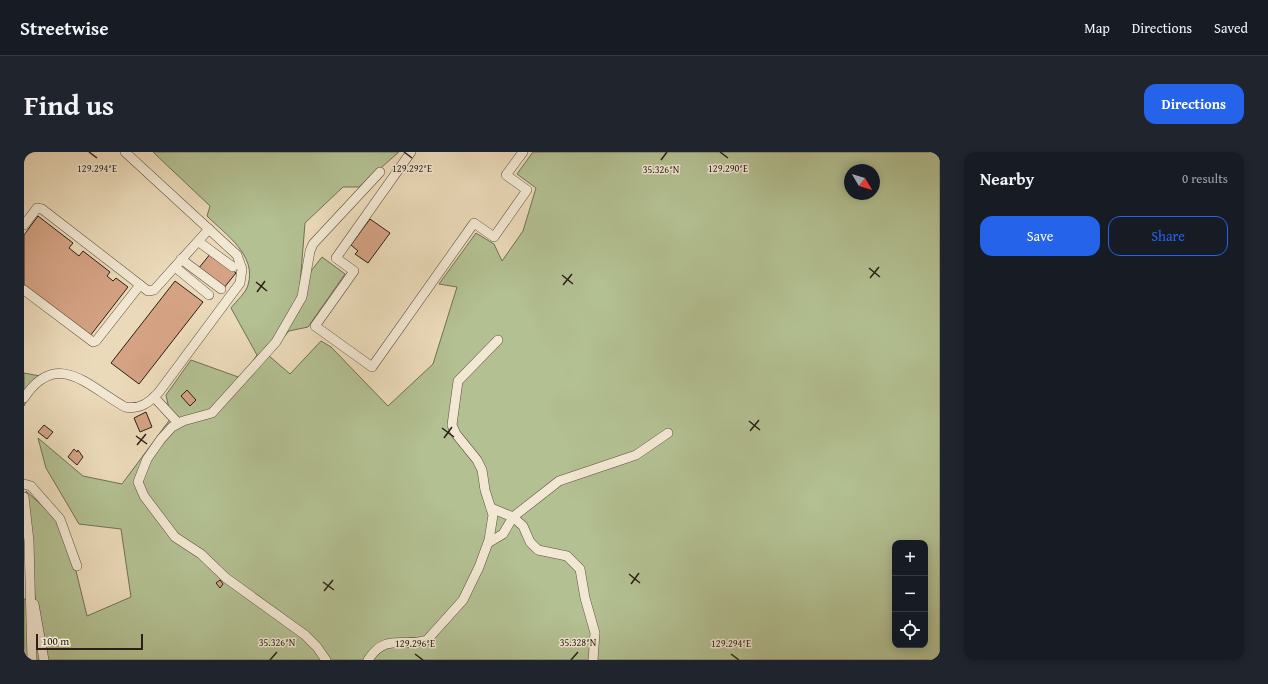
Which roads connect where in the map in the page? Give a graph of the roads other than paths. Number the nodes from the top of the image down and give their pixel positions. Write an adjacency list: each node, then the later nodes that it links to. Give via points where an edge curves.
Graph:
1 (125, 152): 6 (lane)
2 (411, 152): 4 (lane)
3 (523, 152): 4 (lane, via 506,175 527,190 494,237 474,223 372,367 315,326 354,271 336,258)
4 (386, 188): 18 (lane, via 377,175 313,244 302,297 278,344 212,413)
5 (24, 225): 11 (lane, via 37,208 42,209)
6 (209, 229): 7 (lane); 16 (lane, via 237,255 242,269 240,283)
7 (199, 242): 8 (lane); 10 (lane)
8 (182, 259): 9 (lane); 12 (lane)
9 (175, 267): 11 (lane, via 152,291 148,292); 14 (lane)
10 (233, 268)
11 (140, 285): 13 (lane, via 93,342)
12 (221, 289)
13 (24, 290)
14 (209, 295)
15 (498, 340): 22 (lane, via 458,381 452,425 482,470)
16 (154, 397): 17 (lane, via 139,407 125,407 80,378 61,372 44,378); 18 (lane)
17 (24, 398)
18 (178, 423): 29 (lane, via 160,439 147,459 138,482 144,496 175,537 201,554 226,578 305,634)
19 (668, 434): 23 (lane, via 636,455 559,481)
20 (24, 484): 25 (lane, via 30,486 58,516)
21 (24, 497): 26 (lane)
22 (491, 508): 23 (lane); 24 (lane, via 493,514)
23 (514, 518): 24 (lane, via 503,534); 31 (lane, via 523,526 530,542 538,550 567,556 580,569 595,633)
24 (488, 543): 30 (lane, via 463,600 434,634 422,642 390,642)
25 (77, 566)
26 (30, 581): 27 (lane); 28 (lane)
27 (32, 660)
28 (44, 660)
29 (326, 660)
30 (368, 660)
31 (593, 660)

